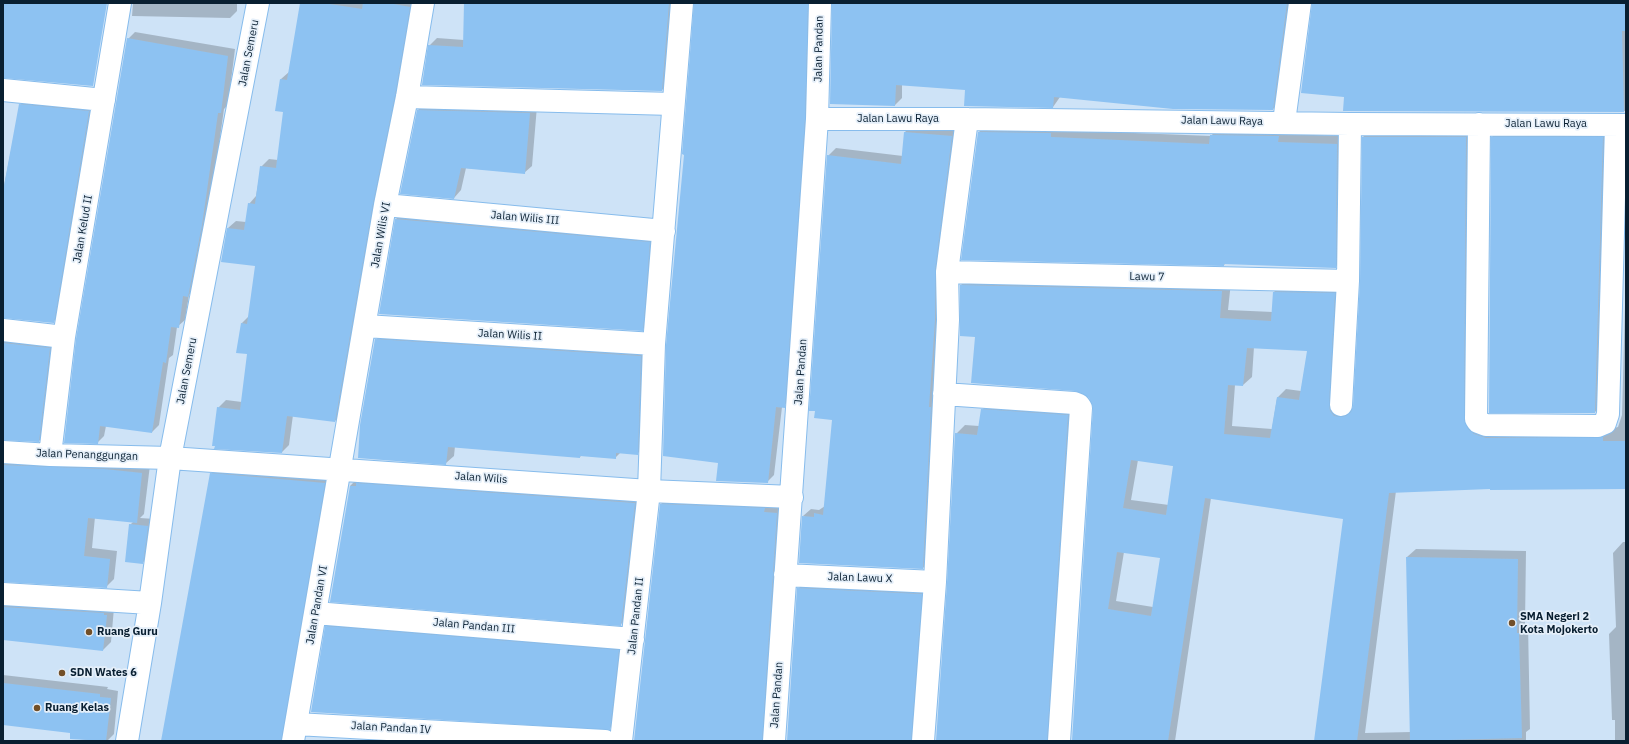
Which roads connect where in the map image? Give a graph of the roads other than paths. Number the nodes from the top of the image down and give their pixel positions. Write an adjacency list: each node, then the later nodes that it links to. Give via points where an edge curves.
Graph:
1 (120, 3): 9 (street, Jalan Kelud II)
2 (258, 3): 29 (street, Jalan Semeru)
3 (422, 3): 8 (street, Jalan Wilis VI)
4 (682, 3): 10 (street, Jalan Pandan II)
5 (820, 3): 11 (street, Jalan Pandan)
6 (1300, 3): 13 (street)
7 (3, 90): 9 (street)
8 (408, 97): 10 (street); 17 (street, Jalan Wilis VI)
9 (104, 100): 23 (street, Jalan Kelud II)
10 (673, 104): 18 (street, Jalan Pandan II)
11 (817, 119): 12 (street, Jalan Lawu Raya); 32 (street, Jalan Pandan)
12 (967, 119): 13 (street, Jalan Lawu Raya); 19 (street)
13 (1284, 122): 14 (street, Jalan Lawu Raya)
14 (1350, 124): 15 (street, Jalan Lawu Raya); 20 (street)
15 (1479, 124): 16 (street, Jalan Lawu Raya); 16 (street, via 1476,419 1486,425 1598,426 1605,422 1608,414)
16 (1621, 125)
17 (386, 205): 18 (street, Jalan Wilis III); 21 (street, Jalan Wilis VI)
18 (664, 231): 24 (street, Jalan Pandan II)
19 (947, 272): 20 (street, Lawu 7); 25 (street, via 948,320)
20 (1348, 281): 26 (street)
21 (365, 326): 24 (street, Jalan Wilis II); 30 (street, Jalan Wilis VI)
22 (3, 330): 23 (street)
23 (64, 337): 28 (street, Jalan Kelud II)
24 (654, 344): 31 (street, Jalan Pandan II)
25 (944, 394): 34 (street); 46 (street, via 1074,403 1081,408)
26 (1341, 405)
27 (3, 452): 28 (street, Jalan Penanggungan)
28 (50, 455): 29 (street, Jalan Penanggungan)
29 (170, 458): 30 (street, Jalan Wilis); 36 (street, Jalan Semeru)
30 (341, 468): 31 (street, Jalan Wilis); 37 (street, Jalan Pandan VI)
31 (650, 490): 32 (street, Jalan Wilis); 38 (street, Jalan Pandan II)
32 (792, 498): 33 (street, Jalan Pandan)
33 (785, 575): 34 (street, Jalan Lawu X); 44 (street, Jalan Pandan)
34 (935, 582): 45 (street)
35 (3, 594): 36 (street)
36 (150, 604): 41 (street, Jalan Semeru)
37 (315, 614): 38 (street, Jalan Pandan III); 39 (street, Jalan Pandan VI)
38 (633, 639): 43 (street, Jalan Pandan II)
39 (294, 732): 40 (street, Jalan Pandan IV)
40 (405, 735): 42 (street, Jalan Pandan IV)
41 (127, 741)
42 (605, 741)
43 (621, 741)
44 (774, 741)
45 (923, 741)
46 (1059, 741)

